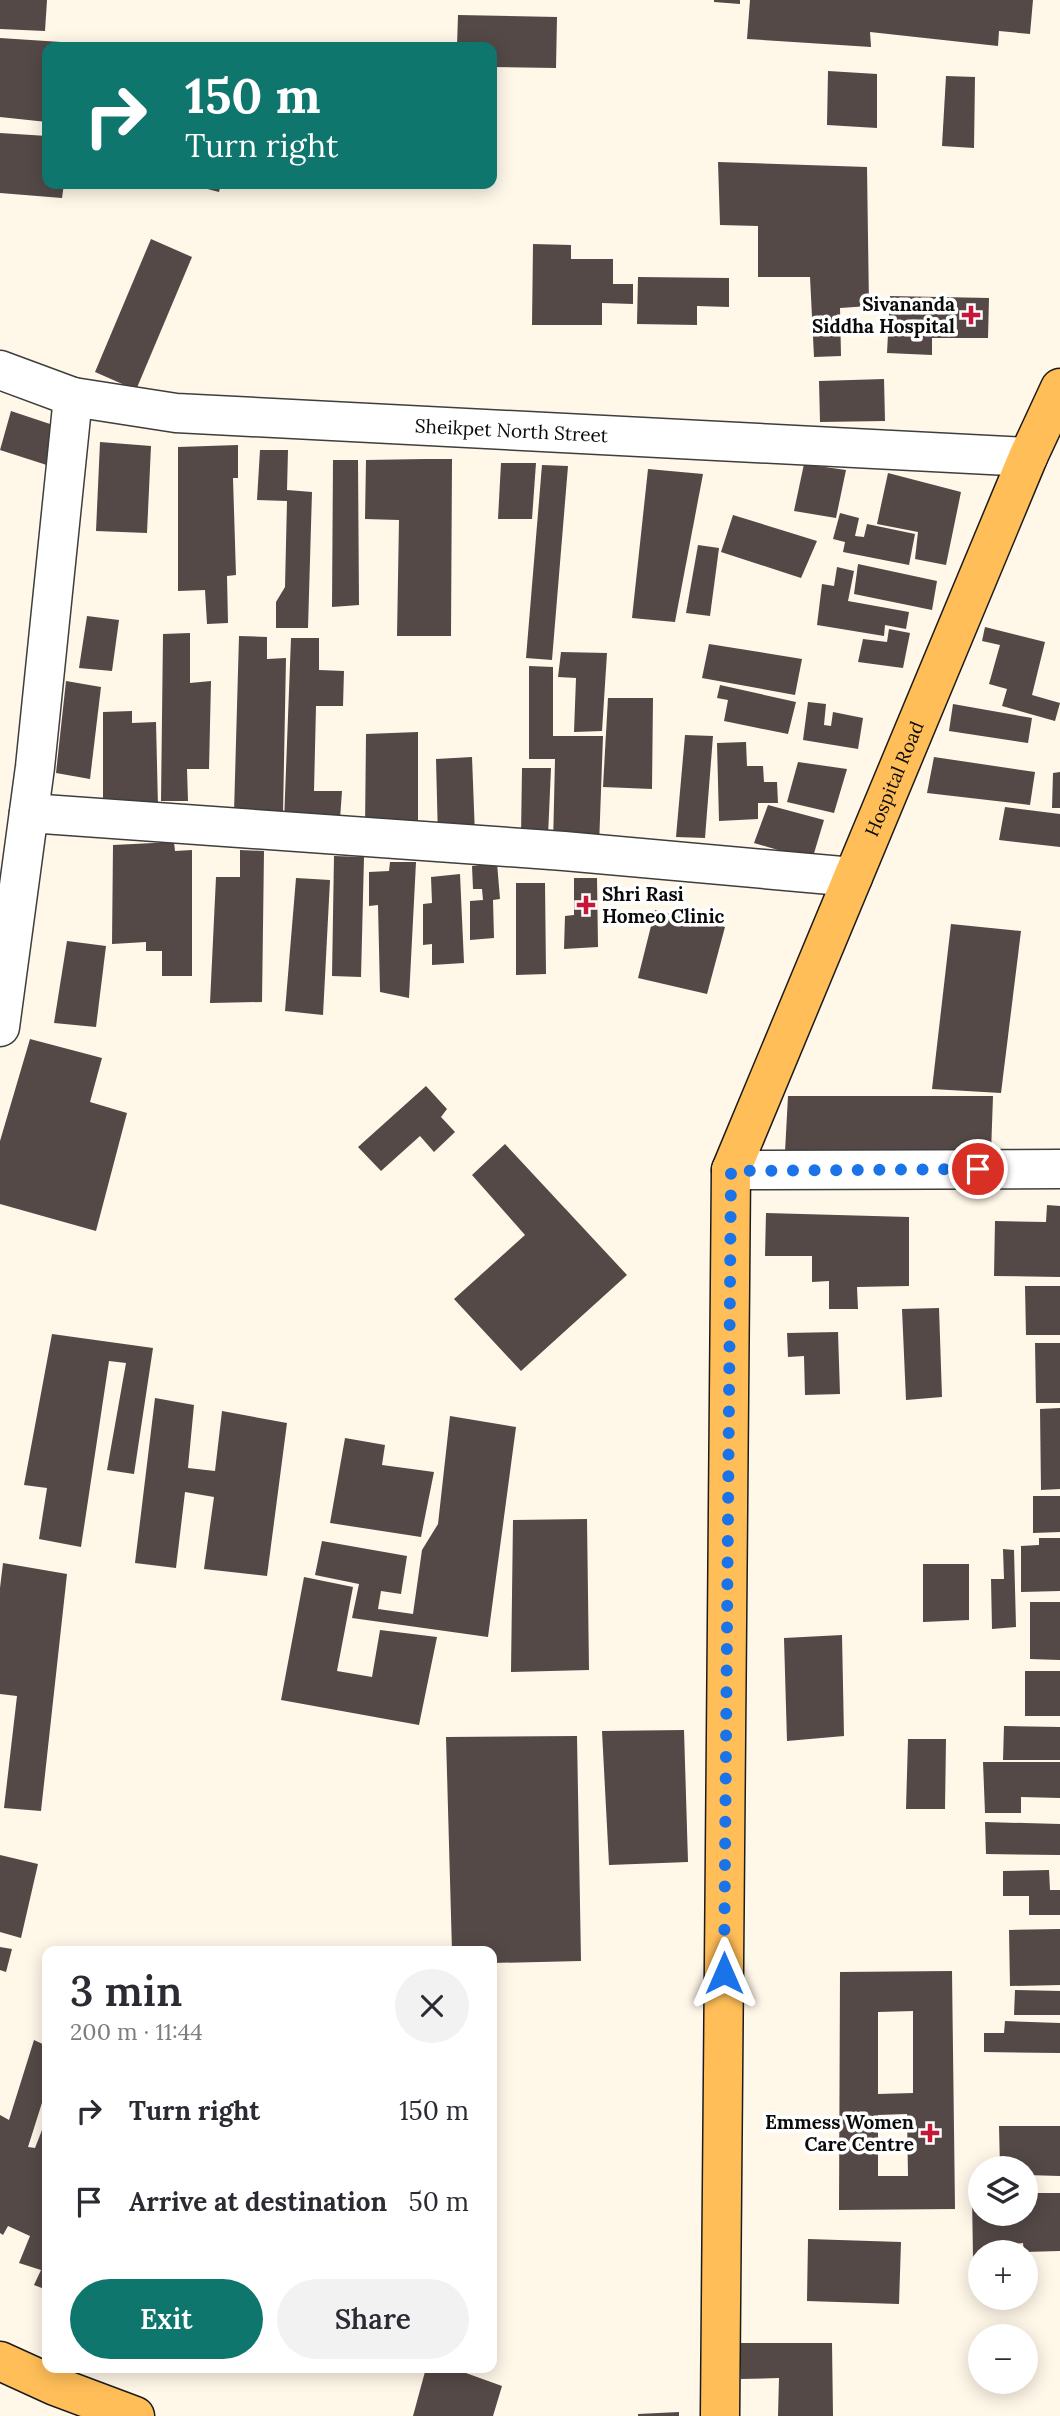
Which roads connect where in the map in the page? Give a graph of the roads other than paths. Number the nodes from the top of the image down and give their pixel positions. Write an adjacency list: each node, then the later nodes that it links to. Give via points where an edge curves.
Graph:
1 (0, 370): 3 (street, Sheikpet North Street)
2 (1060, 388): 4 (main road, Hospital Road)
3 (73, 397): 4 (street, Sheikpet North Street, via 176,413); 5 (street)
4 (1028, 457): 6 (main road, Hospital Road)
5 (29, 813): 6 (street, via 564,851); 7 (street)
6 (853, 877): 9 (main road, Hospital Road)
7 (0, 1027)
8 (1060, 1169): 9 (street)
9 (731, 1171): 12 (main road)
10 (0, 2361): 11 (main road)
11 (135, 2416)
12 (720, 2416)

